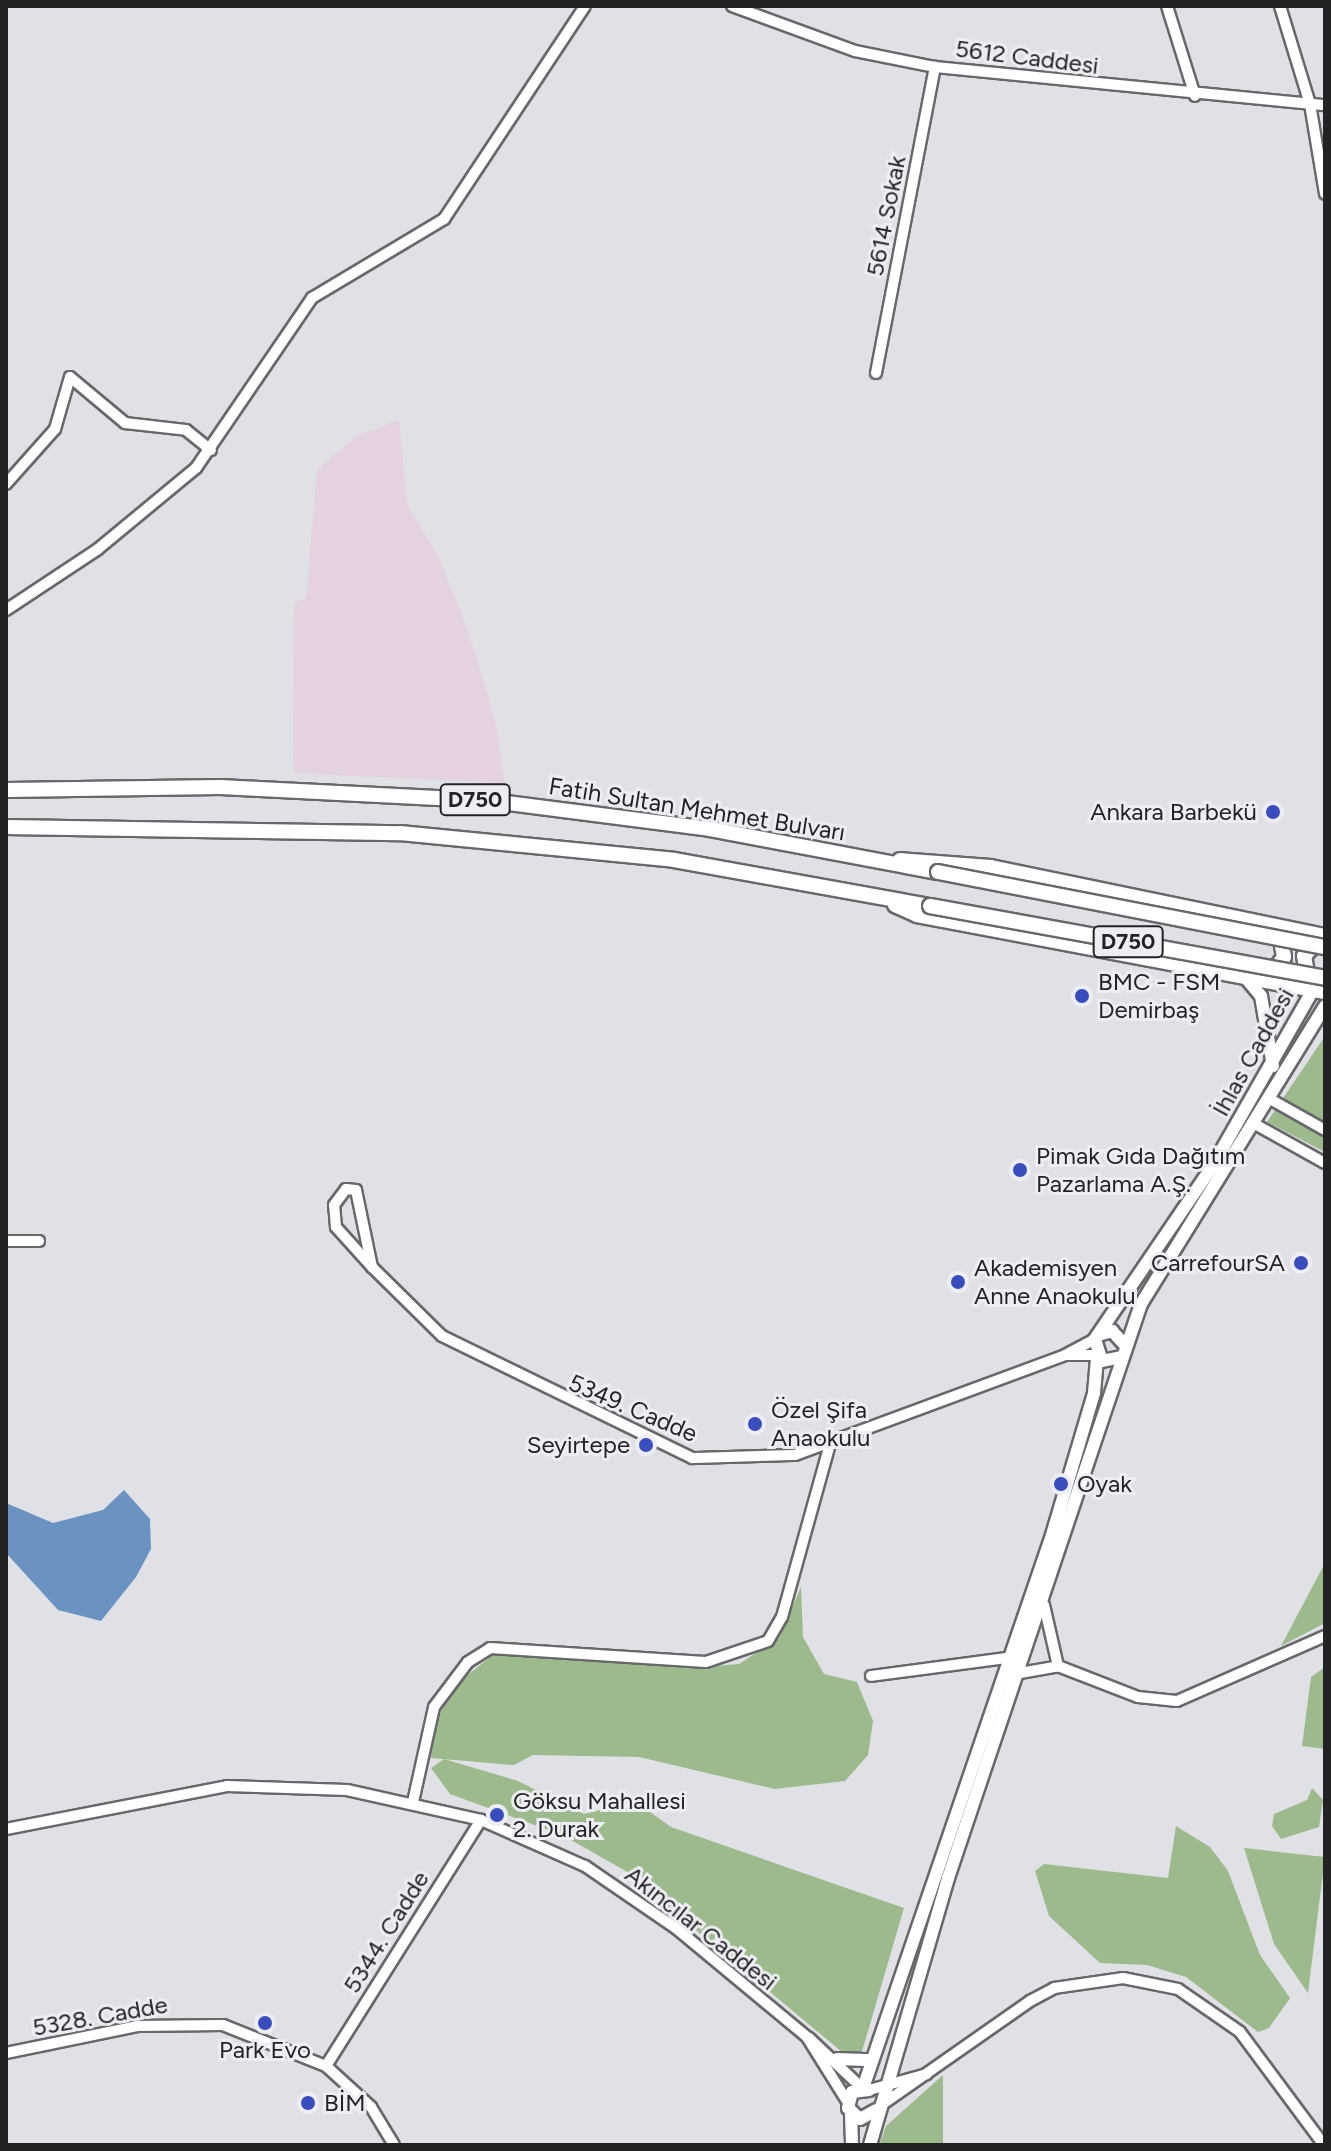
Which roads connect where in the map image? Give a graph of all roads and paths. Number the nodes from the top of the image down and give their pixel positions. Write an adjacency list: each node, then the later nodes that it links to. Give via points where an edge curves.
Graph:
1 (585, 6): 11 (street, via 444,219 312,298)
2 (732, 6): 5 (street, 5612 Caddesi, via 855,51)
3 (1167, 6): 6 (street)
4 (1280, 6): 7 (street)
5 (935, 67): 6 (street, 5612 Caddesi); 10 (street, 5614 Sokak)
6 (1195, 96): 7 (street, 5612 Caddesi)
7 (1310, 104): 8 (street, 5612 Caddesi); 9 (street)
8 (1325, 105)
9 (1325, 194)
10 (876, 373)
11 (211, 450): 12 (street, via 186,430 125,423 70,377 55,429); 13 (street, via 147,512)
12 (6, 484)
13 (6, 610)
14 (6, 790): 16 (highway, Fatih Sultan Mehmet Bulvarı / D750, via 220,787 492,801 710,829)
15 (6, 827): 17 (highway, via 400,833 674,860)
16 (884, 862): 18 (highway, via 944,860); 20 (highway, Fatih Sultan Mehmet Bulvarı / D750, bridge)
17 (877, 896): 21 (highway, via 917,915); 22 (highway, D750, bridge)
18 (1273, 924): 19 (highway); 21 (highway, via 1284,957)
19 (1325, 936): 23 (highway, via 1302,963)
20 (1325, 947)
21 (1252, 978): 23 (highway); 27 (main road, via 1261,996)
22 (1325, 978)
23 (1319, 991): 27 (main road, İhlas Caddesi)
24 (1325, 1006): 26 (main road, İhlas Caddesi)
25 (1325, 1028): 26 (main road)
26 (1303, 1048): 28 (main road, İhlas Caddesi)
27 (1273, 1067): 35 (main road, İhlas Caddesi, via 1147,1271)
28 (1270, 1099): 29 (main road, İhlas Caddesi); 30 (street)
29 (1253, 1123): 31 (street); 36 (main road, İhlas Caddesi, via 1152,1284)
30 (1325, 1130)
31 (1325, 1163)
32 (6, 1241): 33 (street)
33 (39, 1241)
34 (372, 1267): 34 (street, 5349. Cadde, via 356,1190 346,1189 334,1205 336,1227); 39 (street, 5349. Cadde, via 465,1353 676,1452 771,1457)
35 (1097, 1337): 36 (main road, via 1112,1331); 37 (street); 38 (main road)
36 (1124, 1351): 38 (main road); 40 (main road, İhlas Caddesi)
37 (1065, 1355): 38 (street, 5349. Cadde); 39 (street, 5349. Cadde)
38 (1096, 1356): 42 (main road, via 1085,1430)
39 (830, 1444): 46 (street, via 782,1617 768,1641 706,1662 490,1648 468,1662 434,1707)
40 (1044, 1605): 43 (street); 45 (main road, İhlas Caddesi)
41 (1325, 1636): 43 (street, via 1177,1701 1138,1697)
42 (1013, 1657): 44 (street); 45 (main road)
43 (1058, 1666): 45 (street)
44 (871, 1676)
45 (1014, 1677): 52 (main road); 54 (main road)
46 (413, 1802): 47 (street, Akıncılar Caddesi); 48 (street, Akıncılar Caddesi, via 347,1790 227,1786)
47 (481, 1820): 49 (street, Akıncılar Caddesi, via 615,1884); 53 (street, 5344. Cadde)
48 (6, 1829)
49 (807, 2037): 51 (street, Akıncılar Caddesi); 58 (street, Akıncılar Caddesi)
50 (6, 2053): 53 (street, 5328. Cadde, via 137,2026 207,2022 258,2034)
51 (837, 2059): 52 (main road); 57 (street, Akıncılar Caddesi)
52 (872, 2060): 57 (main road)
53 (326, 2066): 60 (street, 5328. Cadde, via 371,2107)
54 (889, 2069): 56 (street); 57 (main road)
55 (932, 2072): 56 (street); 57 (street); 63 (street, via 1054,1988 1123,1978 1158,1982 1240,2032)
56 (901, 2083): 57 (street)
57 (872, 2096): 58 (main road); 59 (main road, via 865,2119); 62 (main road)
58 (847, 2101): 59 (main road)
59 (851, 2115): 61 (main road)
60 (394, 2145)
61 (852, 2145)
62 (870, 2145)
63 (1324, 2145)

